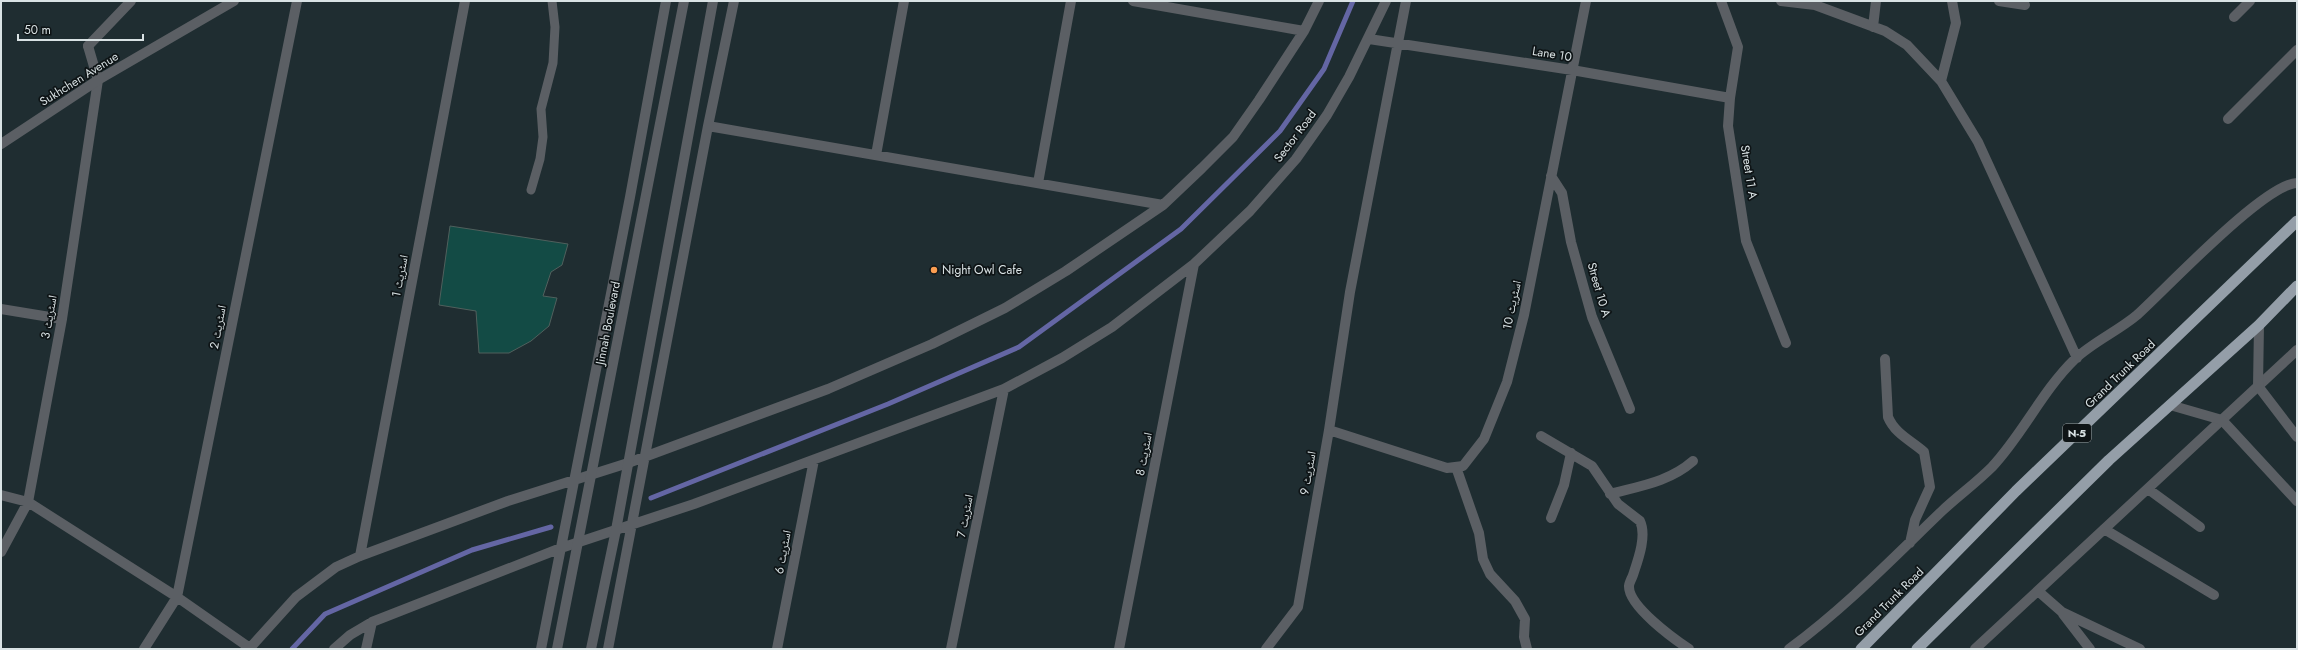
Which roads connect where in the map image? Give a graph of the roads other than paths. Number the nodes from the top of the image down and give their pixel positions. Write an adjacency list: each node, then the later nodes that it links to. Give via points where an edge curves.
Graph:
1 (131, 1): 32 (street, Sukhchen Avenue, via 88,46)
2 (234, 1): 32 (street, Sukhchen Avenue)
3 (297, 1): 87 (street, اسٹریٹ 2)
4 (465, 1): 84 (street, اسٹریٹ 1)
5 (552, 1): 42 (lane, via 555,27 554,63 541,109 543,137)
6 (666, 1): 69 (street)
7 (684, 1): 68 (street, Jinnah Boulevard)
8 (713, 1): 66 (street)
9 (734, 1): 36 (street)
10 (904, 1): 38 (street)
11 (1071, 1): 40 (street)
12 (1133, 1): 24 (street)
13 (1319, 1): 27 (street)
14 (1386, 1): 28 (street, Sector Road)
15 (1406, 1): 29 (street, اسٹریٹ 9)
16 (1586, 1): 31 (street, اسٹریٹ 10)
17 (1721, 1): 34 (street, Street 11 A, via 1738,47)
18 (1781, 1): 26 (street, via 1815,5)
19 (1876, 1): 26 (street)
20 (1952, 1): 33 (street, via 1956,23)
21 (1999, 1): 23 (street)
22 (2250, 1): 25 (street)
23 (2025, 5)
24 (1191, 6): 27 (street)
25 (2234, 17)
26 (1873, 26): 33 (street, via 1907,45)
27 (1304, 31): 43 (street, via 1233,136)
28 (1369, 39): 29 (street, Lane 10); 45 (street, Sector Road, via 1327,115 1296,159 1250,211)
29 (1399, 43): 31 (street, Lane 10); 59 (street, اسٹریٹ 9, via 1350,292)
30 (2297, 50): 35 (street)
31 (1572, 70): 34 (street, Lane 10); 39 (street, اسٹریٹ 10)
32 (98, 80): 37 (street, Sukhchen Avenue); 48 (street, اسٹریٹ 3)
33 (1941, 80): 52 (street, via 1978,142)
34 (1730, 98): 50 (street, Street 11 A, via 1728,126 1746,241)
35 (2228, 120)
36 (708, 126): 38 (street); 63 (street)
37 (1, 144)
38 (876, 155): 40 (street)
39 (1551, 176): 57 (street, Street 10 A, via 1562,193 1592,317); 67 (street, اسٹریٹ 10, via 1524,315 1507,382 1484,439 1463,466)
40 (1038, 183): 43 (street)
41 (2297, 183): 52 (street, via 2288,184 2263,200 2202,252 2136,315)
42 (531, 190)
43 (1163, 205): 63 (street, via 1066,271 1012,304 939,341 828,389)
44 (2297, 221): 105 (highway, Grand Trunk Road / N-5, via 2016,491)
45 (1194, 264): 55 (street, Sector Road, via 1112,327); 100 (street, اسٹریٹ 8)
46 (2297, 286): 49 (highway)
47 (1, 309): 48 (street)
48 (62, 320): 74 (street, اسٹریٹ 3)
49 (2259, 324): 54 (street); 56 (highway)
50 (1786, 343)
51 (2297, 350): 54 (street)
52 (2077, 358): 81 (street, via 1992,467)
53 (1885, 359): 81 (street, via 1888,417 1891,425 1924,452 1928,472 1929,491 1915,520)
54 (2258, 386): 58 (street); 61 (street)
55 (1004, 389): 64 (street, Sector Road); 99 (street, اسٹریٹ 7)
56 (2170, 405): 58 (street); 106 (highway, via 2109,460)
57 (1630, 410)
58 (2222, 420): 70 (street); 73 (street)
59 (1329, 430): 67 (street, via 1447,468); 101 (street, اسٹریٹ 9, via 1298,607)
60 (1541, 436): 62 (street)
61 (2297, 437)
62 (1571, 453): 71 (street, via 1592,466); 75 (street, via 1564,485)
63 (645, 456): 66 (street); 76 (street)
64 (814, 460): 76 (street, Sector Road); 98 (street, اسٹریٹ 6)
65 (1693, 461): 71 (street, via 1678,474 1661,481)
66 (628, 463): 68 (street); 79 (street)
67 (1456, 467): 102 (street, via 1479,533 1483,559 1490,574 1515,601 1525,619 1524,637)
68 (592, 475): 69 (street); 80 (street, Jinnah Boulevard)
69 (573, 481): 82 (street); 84 (street, via 508,501)
70 (2148, 489): 77 (street); 78 (street)
71 (1610, 494): 103 (street, via 1642,525 1641,548 1629,585 1630,594 1646,614)
72 (1, 495): 74 (street)
73 (2297, 501)
74 (28, 502): 83 (street, اسٹریٹ 3); 87 (street)
75 (1551, 518)
76 (632, 525): 79 (street, Sector Road); 97 (street)
77 (2200, 527)
78 (2104, 529): 85 (street); 86 (street)
79 (616, 530): 80 (street, Sector Road); 96 (street)
80 (578, 543): 82 (street, Sector Road); 95 (street, Jinnah Boulevard)
81 (1910, 543): 104 (street, via 1857,595)
82 (561, 548): 89 (street, Sector Road); 94 (street)
83 (1, 552)
84 (360, 556): 90 (street, via 336,567 296,597)
85 (2038, 591): 88 (street); 107 (street)
86 (2214, 595)
87 (177, 596): 90 (street); 91 (street, اسٹریٹ 2)
88 (2062, 612): 108 (street); 109 (street)
89 (372, 622): 92 (street, Sector Road, via 350,635); 93 (street)
90 (250, 648)
91 (144, 649)
92 (334, 649)
93 (366, 649)
94 (541, 649)
95 (557, 649)
96 (591, 649)
97 (608, 649)
98 (777, 649)
99 (951, 649)
100 (1119, 649)
101 (1266, 649)
102 (1527, 649)
103 (1689, 649)
104 (1789, 649)
105 (1861, 649)
106 (1917, 649)
107 (1975, 649)
108 (2090, 649)
109 (2140, 649)

